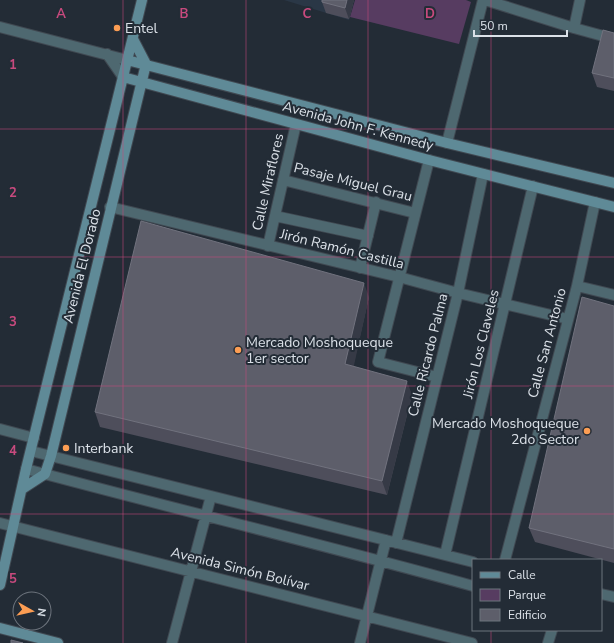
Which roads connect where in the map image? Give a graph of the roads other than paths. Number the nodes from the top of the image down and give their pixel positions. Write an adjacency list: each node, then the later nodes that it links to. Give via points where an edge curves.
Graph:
1 (142, 0): 6 (street, Avenida El Dorado)
2 (484, 0): 5 (street); 14 (street)
3 (580, 0): 5 (street)
4 (0, 27): 8 (street, Avenida John F. Kennedy)
5 (574, 28): 7 (street)
6 (133, 39): 9 (street, Avenida El Dorado); 10 (street)
7 (614, 40)
8 (107, 54): 9 (street, Avenida John F. Kennedy); 11 (street)
9 (127, 60): 10 (street, Avenida John F. Kennedy); 11 (street, Avenida El Dorado)
10 (146, 64): 12 (street, Avenida El Dorado); 14 (street, Avenida John F. Kennedy)
11 (123, 77): 12 (street, Avenida John F. Kennedy); 37 (street, Avenida El Dorado)
12 (141, 82): 13 (street, Avenida John F. Kennedy); 22 (street, Avenida El Dorado)
13 (296, 124): 15 (street, Avenida John F. Kennedy); 17 (street, Calle Miraflores)
14 (447, 143): 18 (street, Avenida John F. Kennedy)
15 (429, 160): 16 (street, Avenida John F. Kennedy); 24 (street)
16 (483, 174): 19 (street, Avenida John F. Kennedy); 31 (street, Calle Ricardo Palma)
17 (284, 180): 20 (street, Pasaje Miguel Grau); 25 (street, Calle Miraflores)
18 (614, 184)
19 (533, 186): 21 (street, Avenida John F. Kennedy); 33 (street, Jirón Los Claveles)
20 (376, 202): 24 (street, Pasaje Miguel Grau); 26 (street)
21 (595, 202): 23 (street, Avenida John F. Kennedy); 30 (street, Calle San Antonio)
22 (110, 207): 27 (street, Jirón Ramón Castilla); 39 (street, Avenida El Dorado)
23 (614, 207)
24 (415, 213): 29 (street)
25 (275, 216): 26 (street); 27 (street, Calle Miraflores)
26 (368, 236): 28 (street)
27 (268, 246): 28 (street, Jirón Ramón Castilla)
28 (360, 268): 29 (street, Jirón Ramón Castilla)
29 (399, 277): 31 (street, Jirón Ramón Castilla); 35 (street, via 378,362)
30 (576, 286): 32 (street); 34 (street, Calle San Antonio)
31 (458, 293): 33 (street, Jirón Ramón Castilla); 35 (street, Calle Ricardo Palma)
32 (614, 295)
33 (505, 304): 34 (street, Jirón Ramón Castilla); 49 (street, Jirón Los Claveles)
34 (568, 319): 50 (street, Calle San Antonio)
35 (437, 377): 48 (street, Calle Ricardo Palma)
36 (0, 429): 37 (street)
37 (34, 438): 38 (street, Avenida El Dorado)
38 (31, 450): 39 (street); 40 (street, Avenida El Dorado)
39 (51, 456): 41 (street, Avenida El Dorado); 43 (street)
40 (26, 469): 41 (street); 42 (street, Avenida El Dorado)
41 (45, 474): 42 (street); 44 (street)
42 (22, 489): 46 (street, Avenida El Dorado)
43 (211, 496): 44 (street); 47 (street)
44 (205, 516): 51 (street); 53 (street)
45 (0, 523): 46 (street, Avenida Simón Bolívar)
46 (14, 527): 53 (street, Avenida Simón Bolívar); 54 (street, Avenida El Dorado)
47 (386, 540): 48 (street); 51 (street)
48 (396, 542): 49 (street)
49 (445, 555): 52 (street)
50 (505, 559)
51 (381, 560): 55 (street); 58 (street)
52 (472, 562)
53 (191, 572): 58 (street, Avenida Simón Bolívar); 62 (street)
54 (0, 585)
55 (472, 586)
56 (602, 594): 57 (street)
57 (614, 597)
58 (367, 616): 63 (street); 64 (street, Avenida Simón Bolívar)
59 (0, 628): 61 (street)
60 (552, 631): 65 (street)
61 (58, 643)
62 (172, 643)
63 (360, 643)
64 (472, 643)
65 (548, 643)

